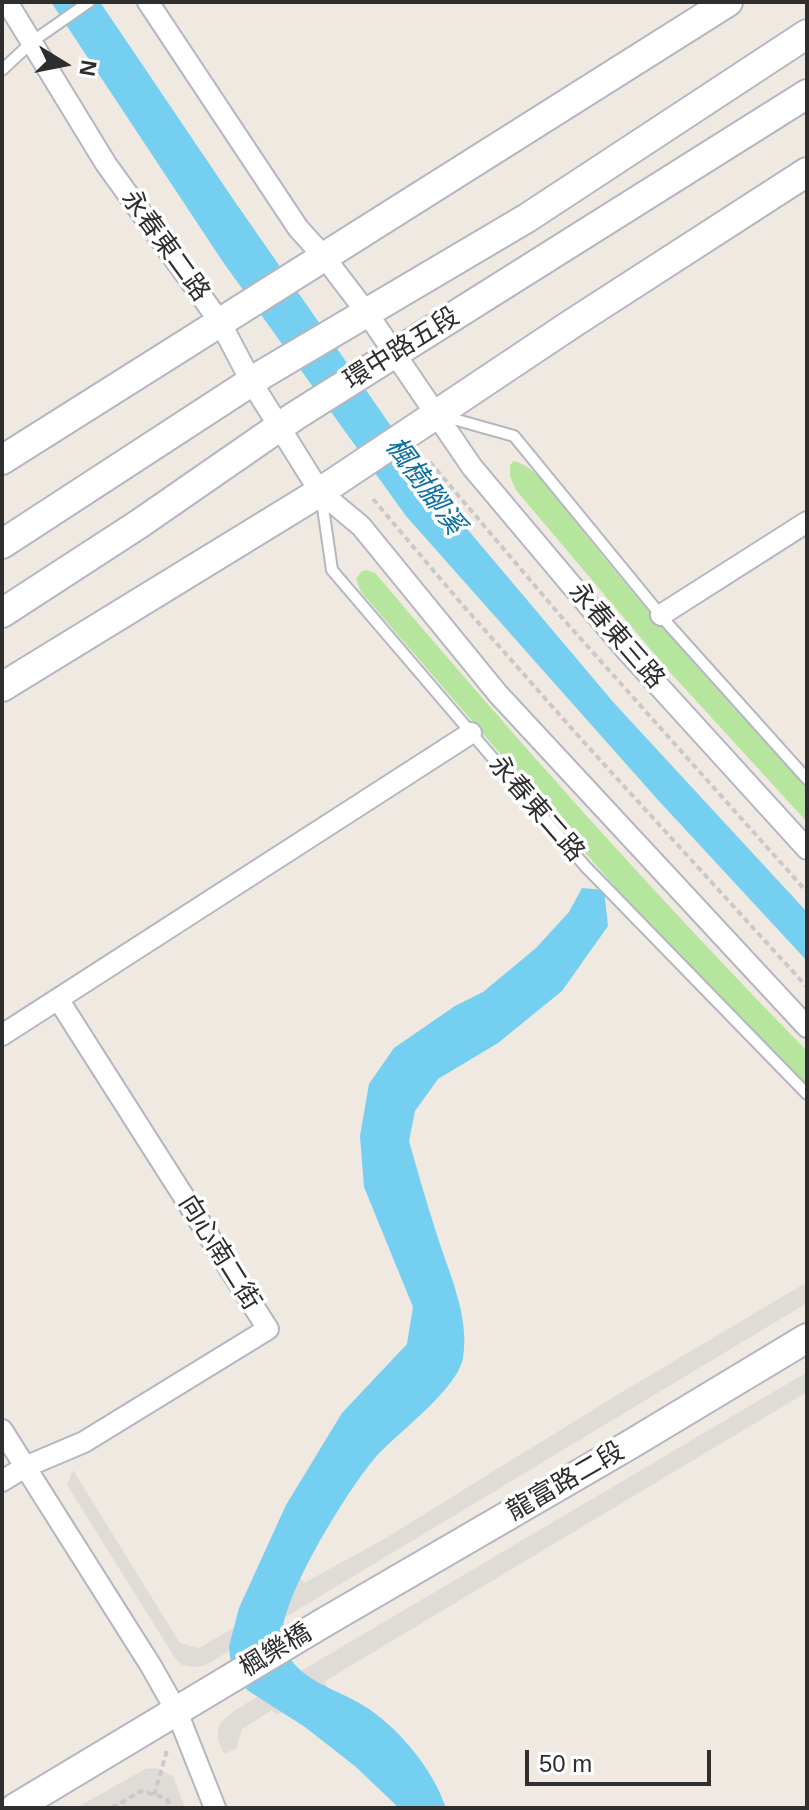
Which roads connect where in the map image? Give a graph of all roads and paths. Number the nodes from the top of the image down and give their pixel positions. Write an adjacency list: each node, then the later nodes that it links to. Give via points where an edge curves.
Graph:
1 (7, 2): 6 (street, 永春東二路)
2 (89, 2): 6 (lane)
3 (148, 2): 10 (street, 永春東三路)
4 (728, 2): 10 (street)
5 (807, 34): 11 (street, 環中路五段, via 527,218)
6 (33, 41): 7 (lane); 12 (street, 永春東二路, via 106,164)
7 (2, 70)
8 (807, 94): 13 (street, 環中路五段)
9 (807, 172): 15 (street)
10 (321, 260): 11 (street, 永春東三路); 12 (street)
11 (361, 316): 13 (street, 永春東三路); 14 (street, 環中路五段)
12 (225, 319): 14 (street, 永春東二路); 17 (street)
13 (390, 358): 15 (street, 永春東三路); 16 (street, 環中路五段)
14 (258, 378): 16 (street, 永春東二路); 22 (street, 環中路五段)
15 (431, 417): 19 (street); 24 (lane, 永春東三路, via 514,436); 28 (street, 永春東三路, via 595,613)
16 (287, 422): 19 (street, 永春東二路); 23 (street, 環中路五段)
17 (2, 460)
18 (430, 462): 29 (path)
19 (327, 488): 25 (street); 26 (lane, 永春東二路, via 332,570); 32 (street, 永春東二路, via 498,694)
20 (373, 499): 30 (path, via 581,739)
21 (807, 522): 24 (street)
22 (2, 544)
23 (2, 613)
24 (661, 615): 27 (lane, 永春東三路)
25 (2, 687)
26 (471, 733): 31 (street); 34 (lane, 永春東二路, via 585,866)
27 (807, 779)
28 (807, 849)
29 (807, 892)
30 (807, 987)
31 (58, 999): 33 (street); 37 (street, 向心南二街, via 268,1329 84,1442)
32 (807, 1027)
33 (2, 1035)
34 (807, 1094)
35 (807, 1338): 39 (street, 龍富路二段)
36 (2, 1430): 37 (street)
37 (25, 1467): 38 (street, 向心南二街); 40 (street)
38 (2, 1481)
39 (323, 1623): 40 (street, 楓樂橋)
40 (177, 1712): 41 (path); 42 (street); 45 (street)
41 (154, 1795): 43 (path, via 141,1791); 44 (path, via 166,1798)
42 (15, 1808)
43 (112, 1808)
44 (172, 1808)
45 (215, 1808)

